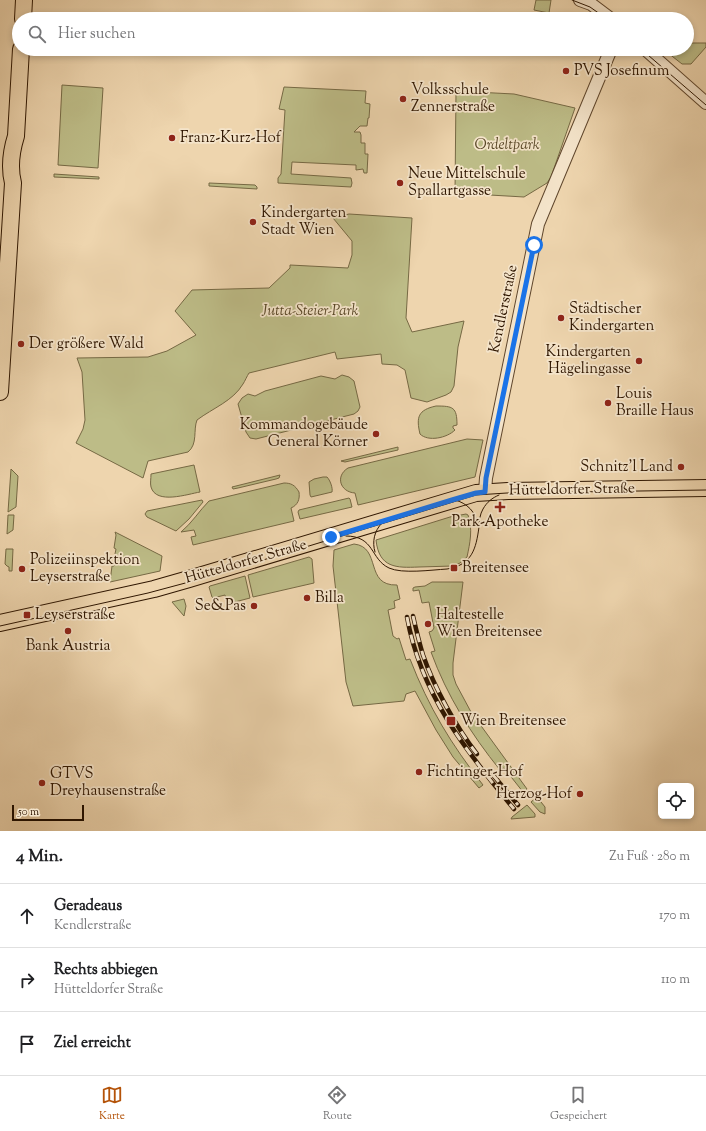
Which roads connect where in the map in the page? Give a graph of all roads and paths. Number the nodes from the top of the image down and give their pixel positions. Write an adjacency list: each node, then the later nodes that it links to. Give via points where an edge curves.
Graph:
1 (24, 0): 3 (main road)
2 (580, 0): 4 (street)
3 (23, 12)
4 (602, 12)
5 (21, 56): 9 (main road, via 16,136 19,149 17,174 13,183)
6 (608, 56): 11 (street, Kendlerstraße, via 538,224)
7 (653, 56): 8 (street)
8 (706, 103)
9 (0, 392)
10 (706, 488): 11 (main road, Hütteldorfer Straße)
11 (485, 492): 12 (main road, Hütteldorfer Straße, via 182,581)
12 (0, 623)

